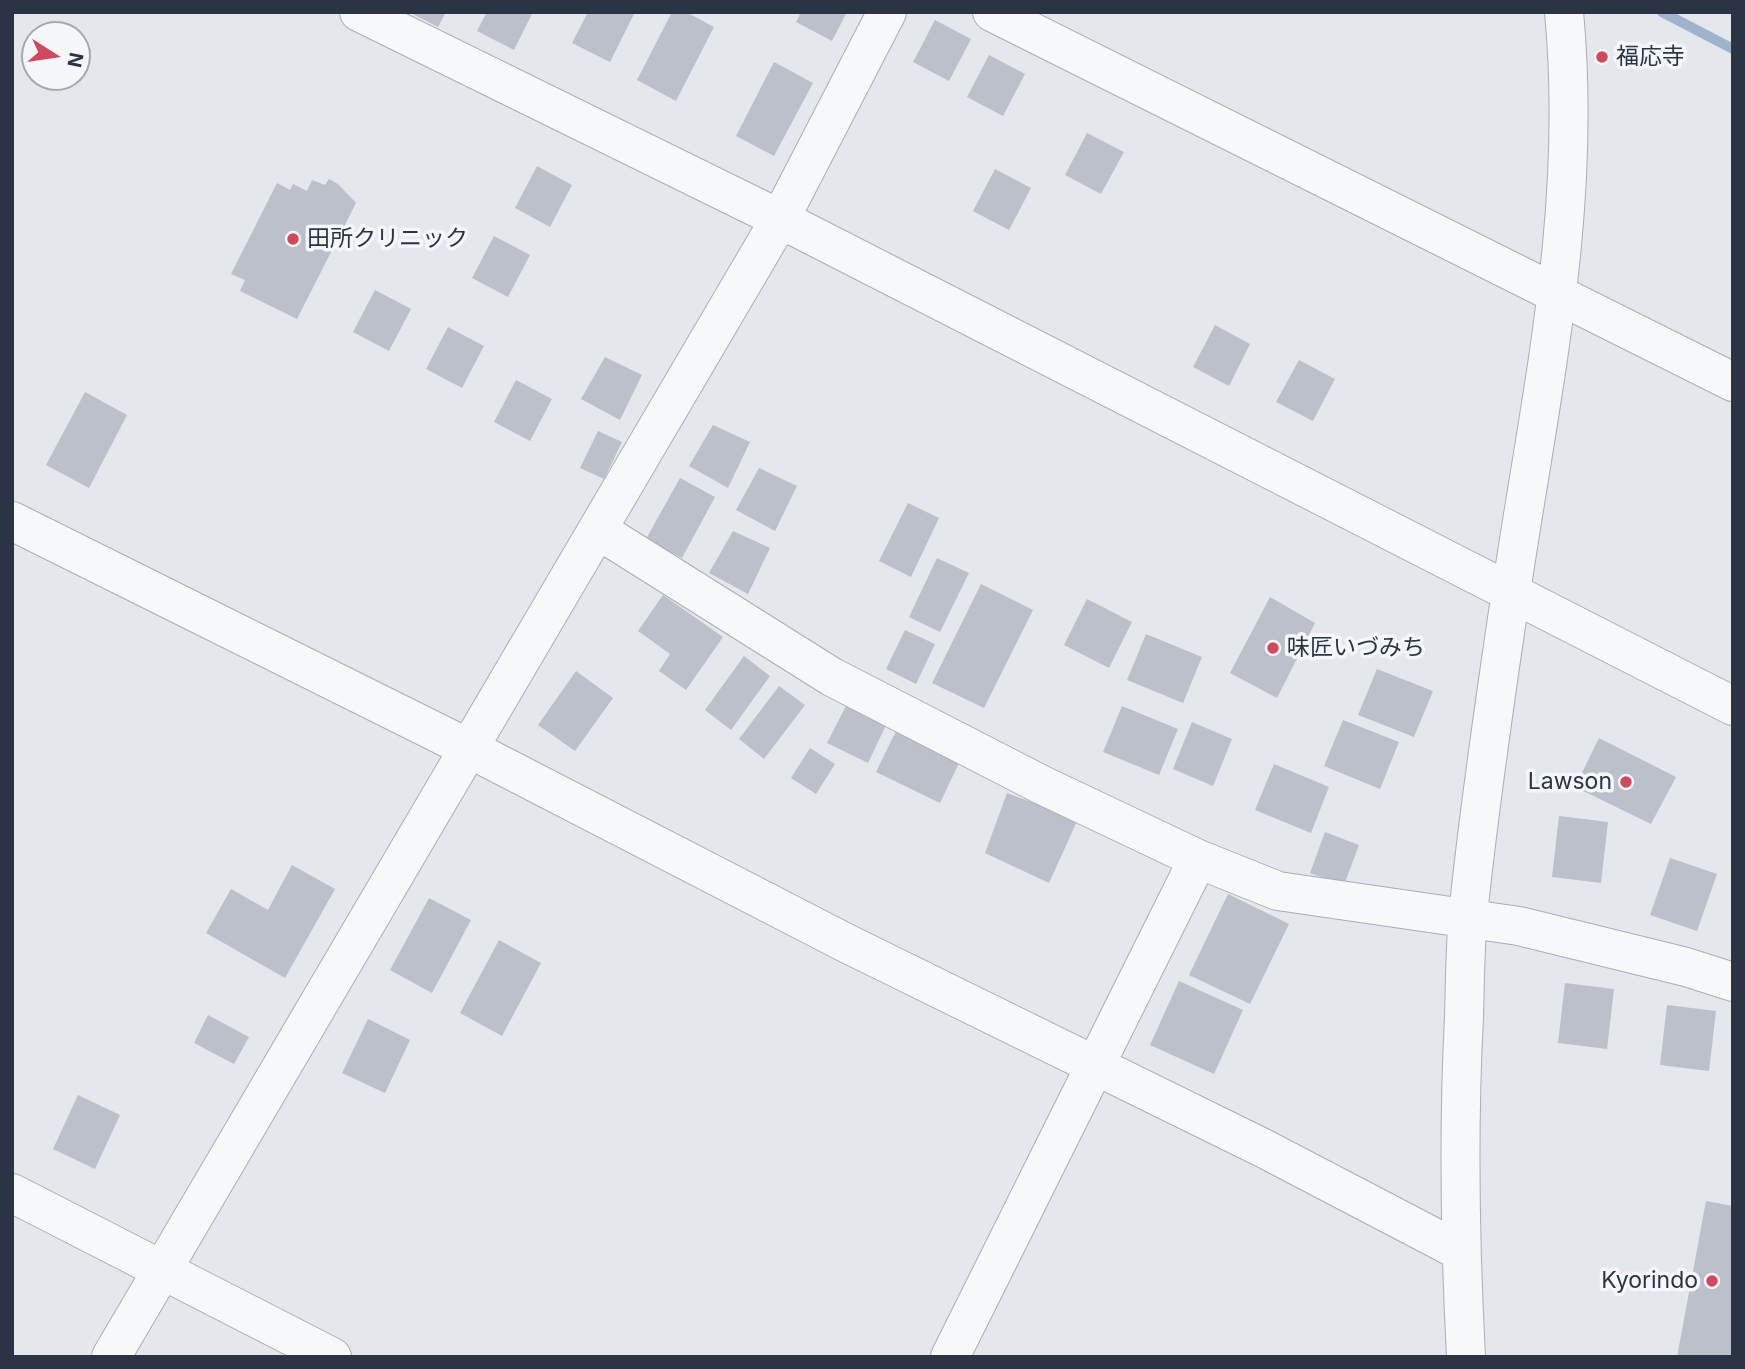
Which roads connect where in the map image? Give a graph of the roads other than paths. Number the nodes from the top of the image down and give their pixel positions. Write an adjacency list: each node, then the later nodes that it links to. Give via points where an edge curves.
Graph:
1 (359, 12): 5 (street)
2 (887, 12): 5 (street)
3 (992, 12): 6 (street)
4 (1563, 12): 6 (street, via 1569,187)
5 (780, 219): 9 (street); 10 (street)
6 (1558, 296): 7 (street); 10 (street)
7 (1733, 382)
8 (12, 521): 12 (street)
9 (598, 530): 12 (street); 13 (street, via 832,677)
10 (1511, 594): 11 (street); 14 (street)
11 (1733, 706)
12 (470, 749): 16 (street, via 846,943); 19 (street)
13 (1198, 859): 14 (street, via 1278,891); 16 (street)
14 (1468, 918): 15 (street, via 1519,926); 18 (street, via 1460,1103)
15 (1733, 982)
16 (1097, 1065): 18 (street); 22 (street)
17 (12, 1193): 19 (street)
18 (1460, 1251): 23 (street)
19 (163, 1270): 20 (street); 21 (street)
20 (111, 1357)
21 (332, 1357)
22 (950, 1357)
23 (1466, 1357)

